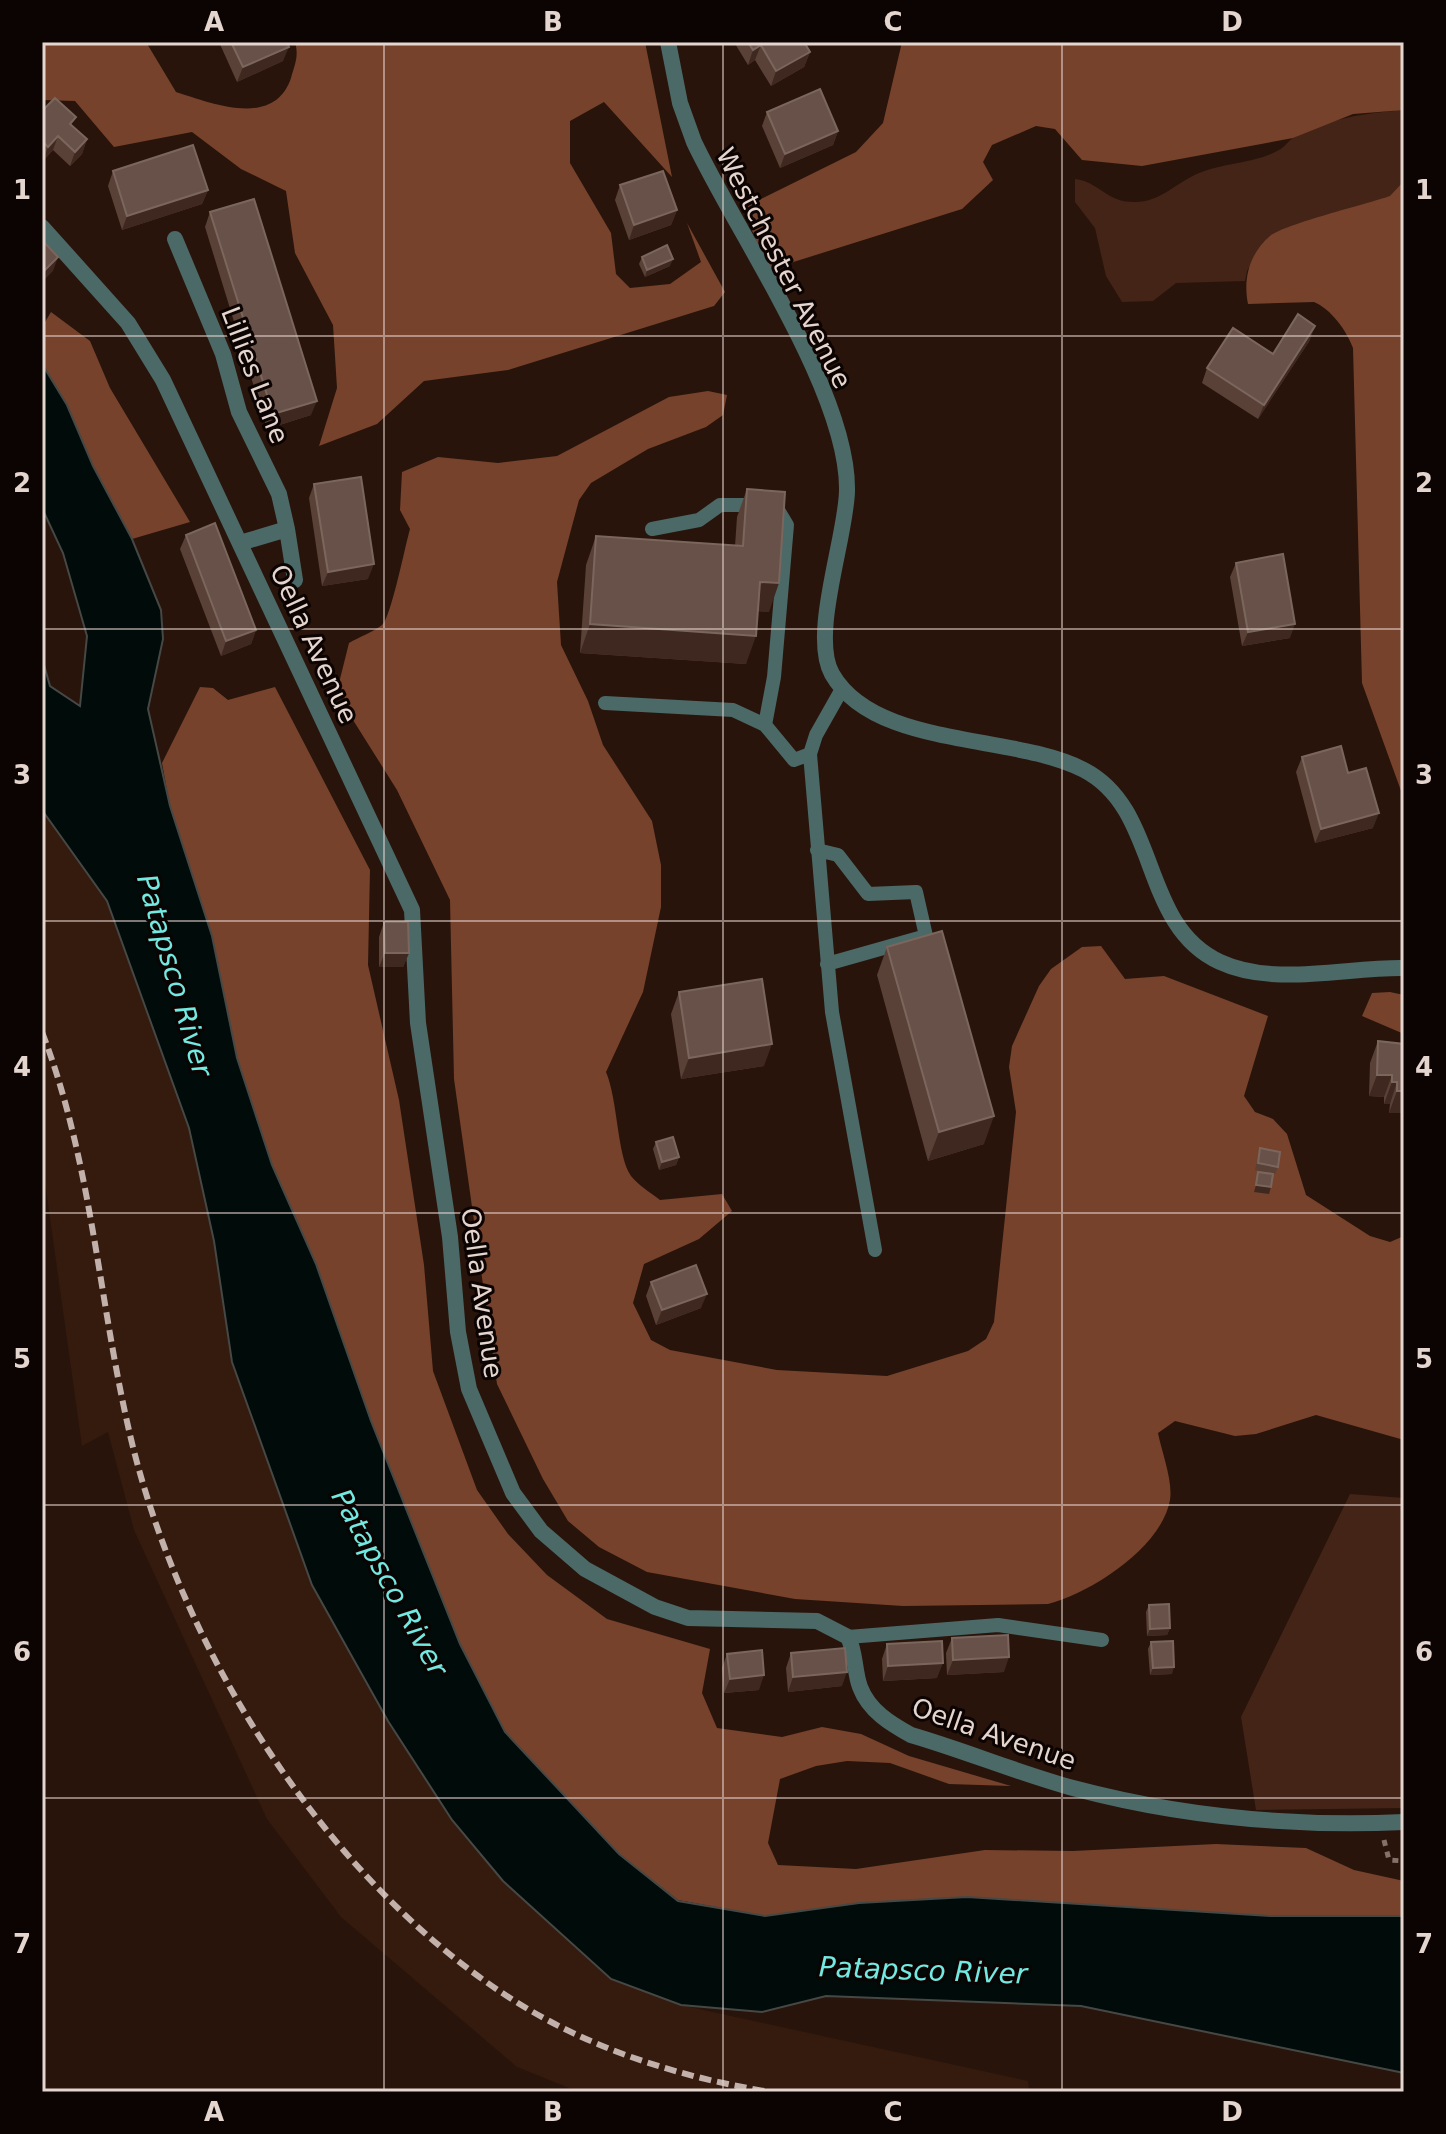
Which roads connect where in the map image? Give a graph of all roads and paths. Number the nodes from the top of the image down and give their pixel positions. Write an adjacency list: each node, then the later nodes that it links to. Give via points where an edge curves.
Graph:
1 (668, 42): 8 (street, Westchester Avenue, via 694,142 818,377 844,456 846,502 825,641 830,670)
2 (42, 227): 6 (street, Oella Avenue, via 128,323 163,380)
3 (175, 239): 4 (street, Lillies Lane, via 223,354 239,412 279,494)
4 (287, 529): 6 (street); 7 (street, Lillies Lane)
5 (652, 529): 10 (lane, via 699,520 720,505 775,505 787,525)
6 (240, 543): 16 (street, Oella Avenue, via 412,910 418,1023 450,1237 458,1332 469,1389 513,1493 541,1531 585,1569 655,1607 688,1618 817,1621)
7 (295, 580)
8 (842, 689): 11 (lane); 14 (street, via 885,718 1065,762 1103,783 1133,822 1170,918 1193,945 1220,962 1251,972)
9 (605, 703): 10 (lane, via 733,710)
10 (765, 725): 11 (lane, via 794,760)
11 (810, 754): 12 (lane)
12 (817, 850): 13 (lane); 13 (lane, via 838,855 868,894 916,892 926,936)
13 (827, 964): 15 (lane)
14 (1404, 968)
15 (875, 1250)
16 (848, 1637): 17 (lane, via 998,1625); 19 (street, Oella Avenue, via 860,1688 887,1722 911,1735 1074,1788 1221,1818 1314,1825)
17 (1102, 1640)
18 (1404, 1822): 19 (street, Oella Avenue)
19 (1383, 1823): 20 (path, via 1389,1860)
20 (1404, 1861)

